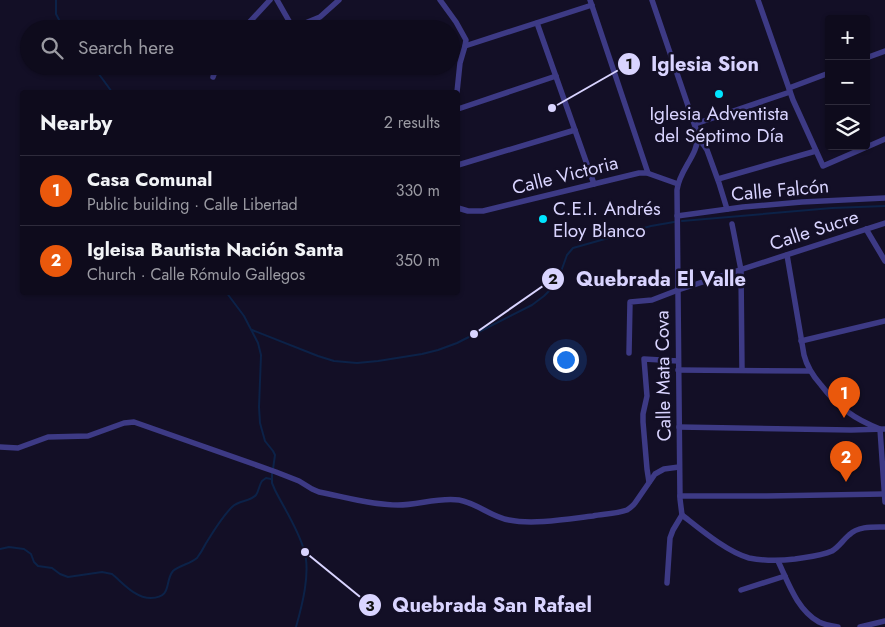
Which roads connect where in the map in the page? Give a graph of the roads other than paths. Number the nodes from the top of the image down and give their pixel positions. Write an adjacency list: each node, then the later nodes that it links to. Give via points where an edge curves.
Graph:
1 (270, 0): 8 (street)
2 (277, 0): 9 (street)
3 (338, 0): 10 (street)
4 (440, 0): 11 (street)
5 (652, 0): 24 (street)
6 (758, 0): 22 (street)
7 (591, 2): 12 (street); 30 (street)
8 (251, 20)
9 (288, 20)
10 (313, 20)
11 (455, 20)
12 (537, 23): 14 (street); 20 (street)
13 (460, 28): 14 (street)
14 (466, 46): 17 (street)
15 (885, 51): 16 (street)
16 (870, 57)
17 (460, 63)
18 (459, 75): 21 (street)
19 (825, 75): 22 (street)
20 (556, 76): 23 (street); 25 (street)
21 (457, 90)
22 (790, 90): 24 (street); 28 (street)
23 (460, 108)
24 (695, 124): 27 (street)
25 (575, 130): 29 (street); 32 (street)
26 (885, 138): 28 (street, via 823,166)
27 (698, 139): 31 (street, via 705,146); 33 (street, Calle Mata Cova)
28 (816, 151): 31 (street)
29 (460, 164)
30 (648, 174): 32 (street, Calle Victoria, via 639,173); 33 (street, Calle Victoria)
31 (718, 179): 36 (street)
32 (594, 184): 35 (street, Calle Victoria, via 483,210)
33 (678, 184): 37 (street, Calle Mata Cova)
34 (885, 198): 36 (street, Calle Falcón)
35 (460, 209)
36 (727, 209): 37 (street, Calle Falcón)
37 (677, 216): 44 (street, Calle Mata Cova)
38 (885, 223): 40 (street, Calle Sucre)
39 (732, 224): 43 (street)
40 (866, 228): 41 (street, Calle Sucre); 42 (street)
41 (787, 254): 43 (street, Calle Sucre); 46 (street)
42 (885, 261)
43 (741, 270): 44 (street, Calle Sucre); 50 (street)
44 (678, 290): 47 (street, Calle Sucre, via 652,300 630,302); 48 (street, Calle Mata Cova)
45 (885, 321): 46 (street)
46 (801, 341): 51 (street)
47 (629, 353)
48 (678, 361): 49 (street, Calle Mata Cova); 56 (street, via 644,359 647,396 643,422)
49 (678, 370): 50 (street); 52 (street, Calle Mata Cova)
50 (742, 370): 51 (street)
51 (810, 371): 53 (street, via 838,405 864,423)
52 (679, 427): 53 (street); 55 (street, Calle Mata Cova)
53 (883, 429): 57 (street)
54 (0, 447): 56 (street, via 18,448 48,437 88,436 134,422 276,472 328,494 390,505 459,500 503,519 519,522 560,520 626,510 635,503)
55 (679, 467): 56 (street, via 661,470); 58 (street, Calle Mata Cova)
56 (649, 482)
57 (884, 494): 58 (street); 59 (street)
58 (680, 496): 60 (street, Calle Mata Cova)
59 (885, 502)
60 (682, 515): 62 (street, via 739,554); 64 (street, via 670,538)
61 (885, 527): 62 (street, via 855,530 837,547 825,553)
62 (778, 561): 63 (street)
63 (785, 576): 65 (street); 67 (street, via 808,613 822,623)
64 (667, 583)
65 (741, 590)
66 (885, 620): 68 (street)
67 (838, 627)
68 (860, 627)

